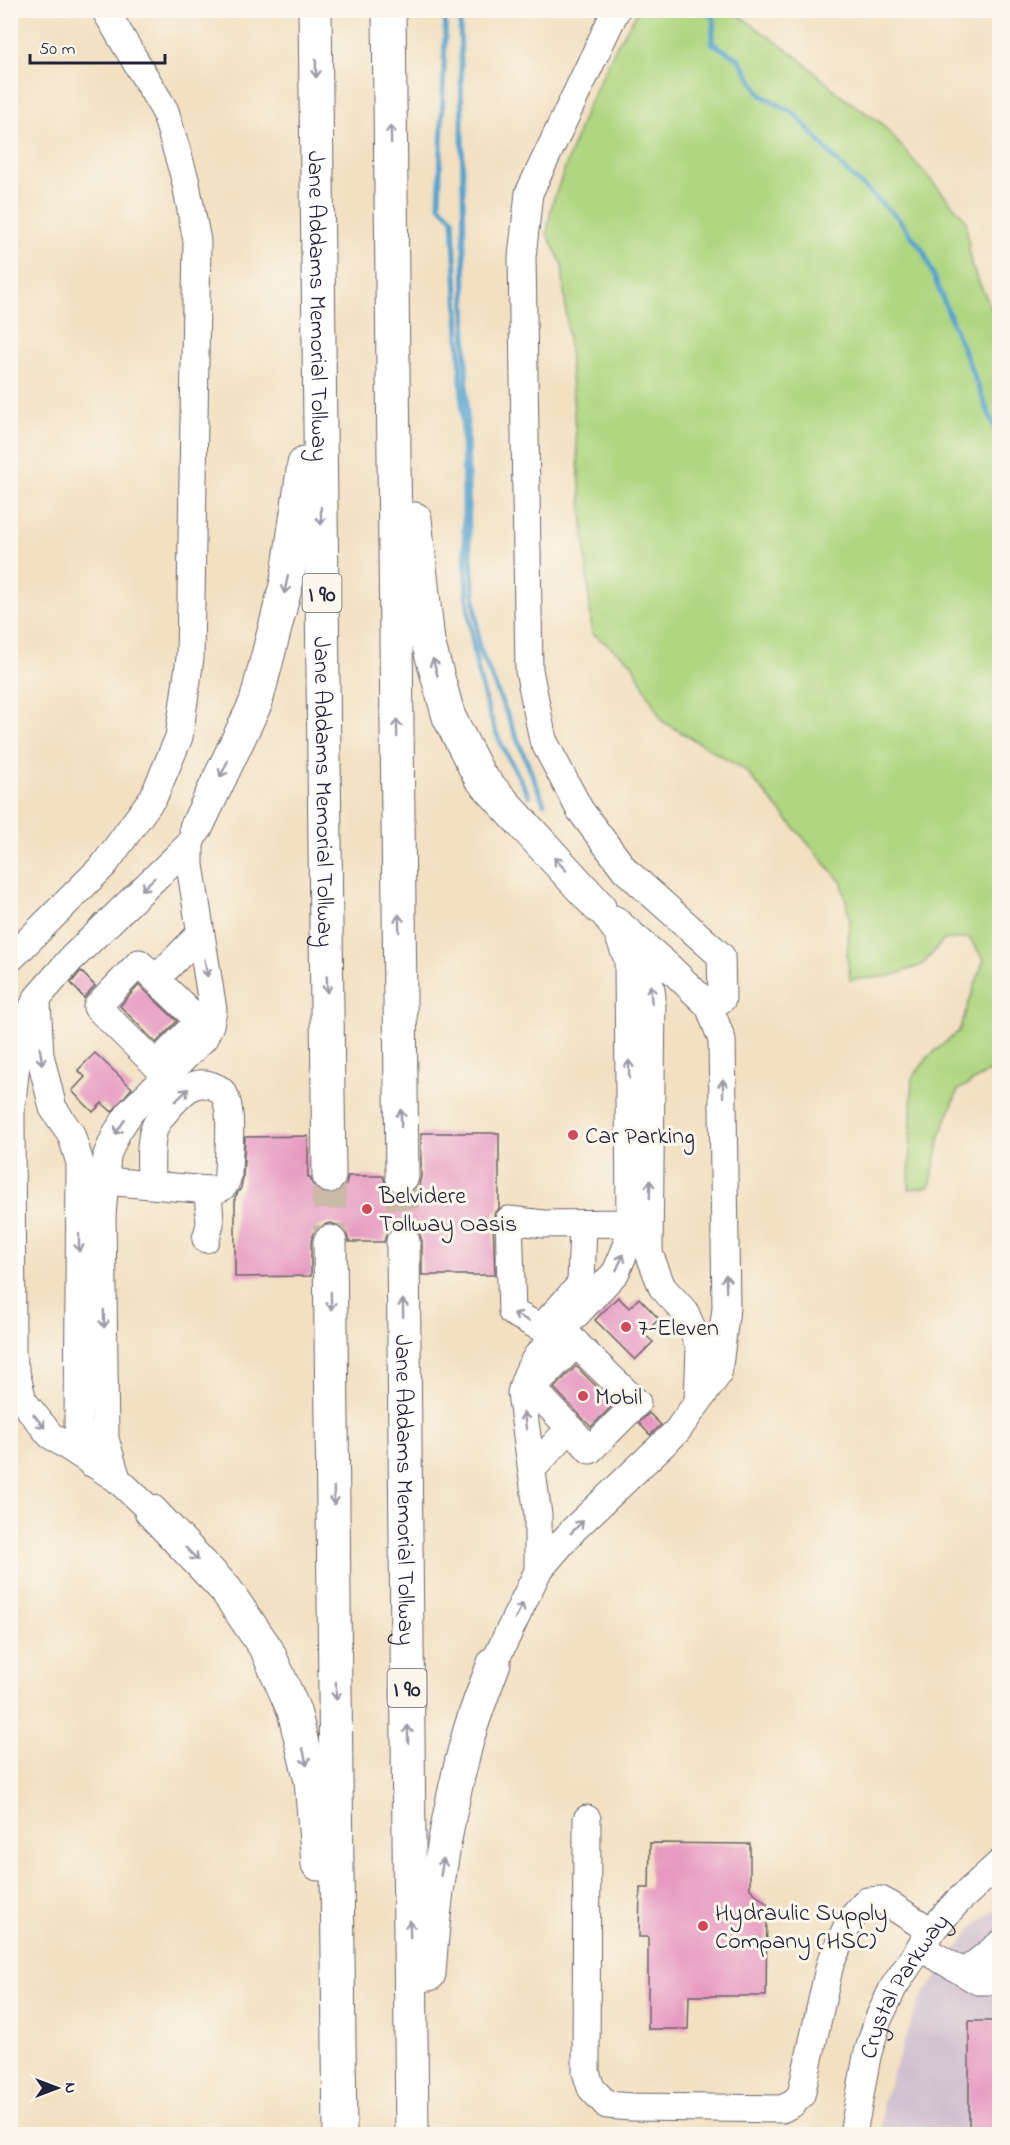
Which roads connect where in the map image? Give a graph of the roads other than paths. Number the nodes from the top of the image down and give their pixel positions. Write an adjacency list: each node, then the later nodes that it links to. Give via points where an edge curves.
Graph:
1 (105, 10): 11 (street, via 165,111 185,179 197,241 190,658 179,737 154,796 104,865)
2 (315, 10): 6 (highway, Jane Addams Memorial Tollway / I 90, one-way to 6)
3 (389, 10): 5 (highway, one-way to 3)
4 (616, 10): 14 (street, via 529,193 522,256 529,670 543,740 580,810 626,870 721,956 722,999)
5 (392, 177): 8 (highway, one-way to 5, via 480,777 449,717 430,653 418,556); 18 (highway, one-way to 5)
6 (317, 213): 7 (highway, one-way to 7, via 305,457 287,581 256,702); 17 (highway, Jane Addams Memorial Tollway / I 90, one-way to 17)
7 (193, 836): 9 (street, via 190,865); 13 (street, one-way to 13)
8 (599, 907): 10 (street); 22 (street, one-way to 8, via 628,960 617,932)
9 (200, 934): 12 (street); 16 (street, one-way to 16, via 213,1011 210,1025 204,1038)
10 (636, 938): 14 (street); 28 (street, one-way to 10, via 700,1348 685,1312 662,1287 649,1253 652,997 647,965)
11 (10, 959)
12 (156, 979): 16 (street, via 199,1020); 16 (street, via 139,963 97,1007)
13 (37, 998): 15 (street); 30 (street, one-way to 30, via 40,1055 53,1108 71,1134 80,1163 78,1425)
14 (710, 1006): 28 (street, one-way to 14, via 718,1374 726,1308 722,1040)
15 (13, 1048): 30 (street, one-way to 30, via 12,1356 23,1401 50,1435)
16 (162, 1070): 19 (street, one-way to 19, via 117,1131 107,1155)
17 (329, 1176)
18 (402, 1176)
19 (105, 1181): 20 (street); 32 (street, one-way to 32, via 105,1439)
20 (151, 1185): 21 (street); 21 (street, one-way to 21, via 155,1126 186,1091 205,1084 221,1090 228,1115 227,1182 224,1188)
21 (208, 1190): 24 (street, via 210,1224)
22 (630, 1223): 23 (street); 27 (street, one-way to 22, via 616,1272 627,1246)
23 (583, 1224): 23 (street, one-way to 23, via 581,1284 542,1328 512,1312 509,1220)
24 (206, 1239)
25 (330, 1242): 43 (highway, one-way to 43)
26 (403, 1242): 44 (highway, Jane Addams Memorial Tollway / I 90, one-way to 26)
27 (569, 1336): 29 (street, via 532,1389); 29 (street, via 637,1403 590,1450); 31 (street, one-way to 27, via 521,1393 523,1382 537,1356)
28 (698, 1402): 34 (street, one-way to 28, via 574,1529 677,1431)
29 (570, 1428): 31 (street)
30 (91, 1463): 32 (street)
31 (532, 1469): 34 (street, via 538,1515)
32 (117, 1479): 33 (street)
33 (151, 1512): 42 (highway, one-way to 42, via 226,1590 267,1650 294,1710 312,1791 320,1876)
34 (538, 1570): 35 (street, one-way to 34)
35 (494, 1664): 45 (highway, one-way to 35, via 432,1935 451,1812 468,1736)
36 (587, 1819): 38 (street, via 586,2072 591,2088 607,2105 782,2109 792,2104 801,2095 830,1964 850,1920 867,1901 881,1900)
37 (999, 1863): 38 (street, Crystal Parkway, via 957,1902)
38 (926, 1939): 40 (street); 46 (street, Crystal Parkway, via 893,1988 878,2020 867,2056)
39 (999, 1944): 40 (street)
40 (964, 1973): 41 (street, via 978,1981)
41 (999, 1981)
42 (333, 2134)
43 (340, 2134)
44 (412, 2134)
45 (420, 2134)
46 (853, 2134)

